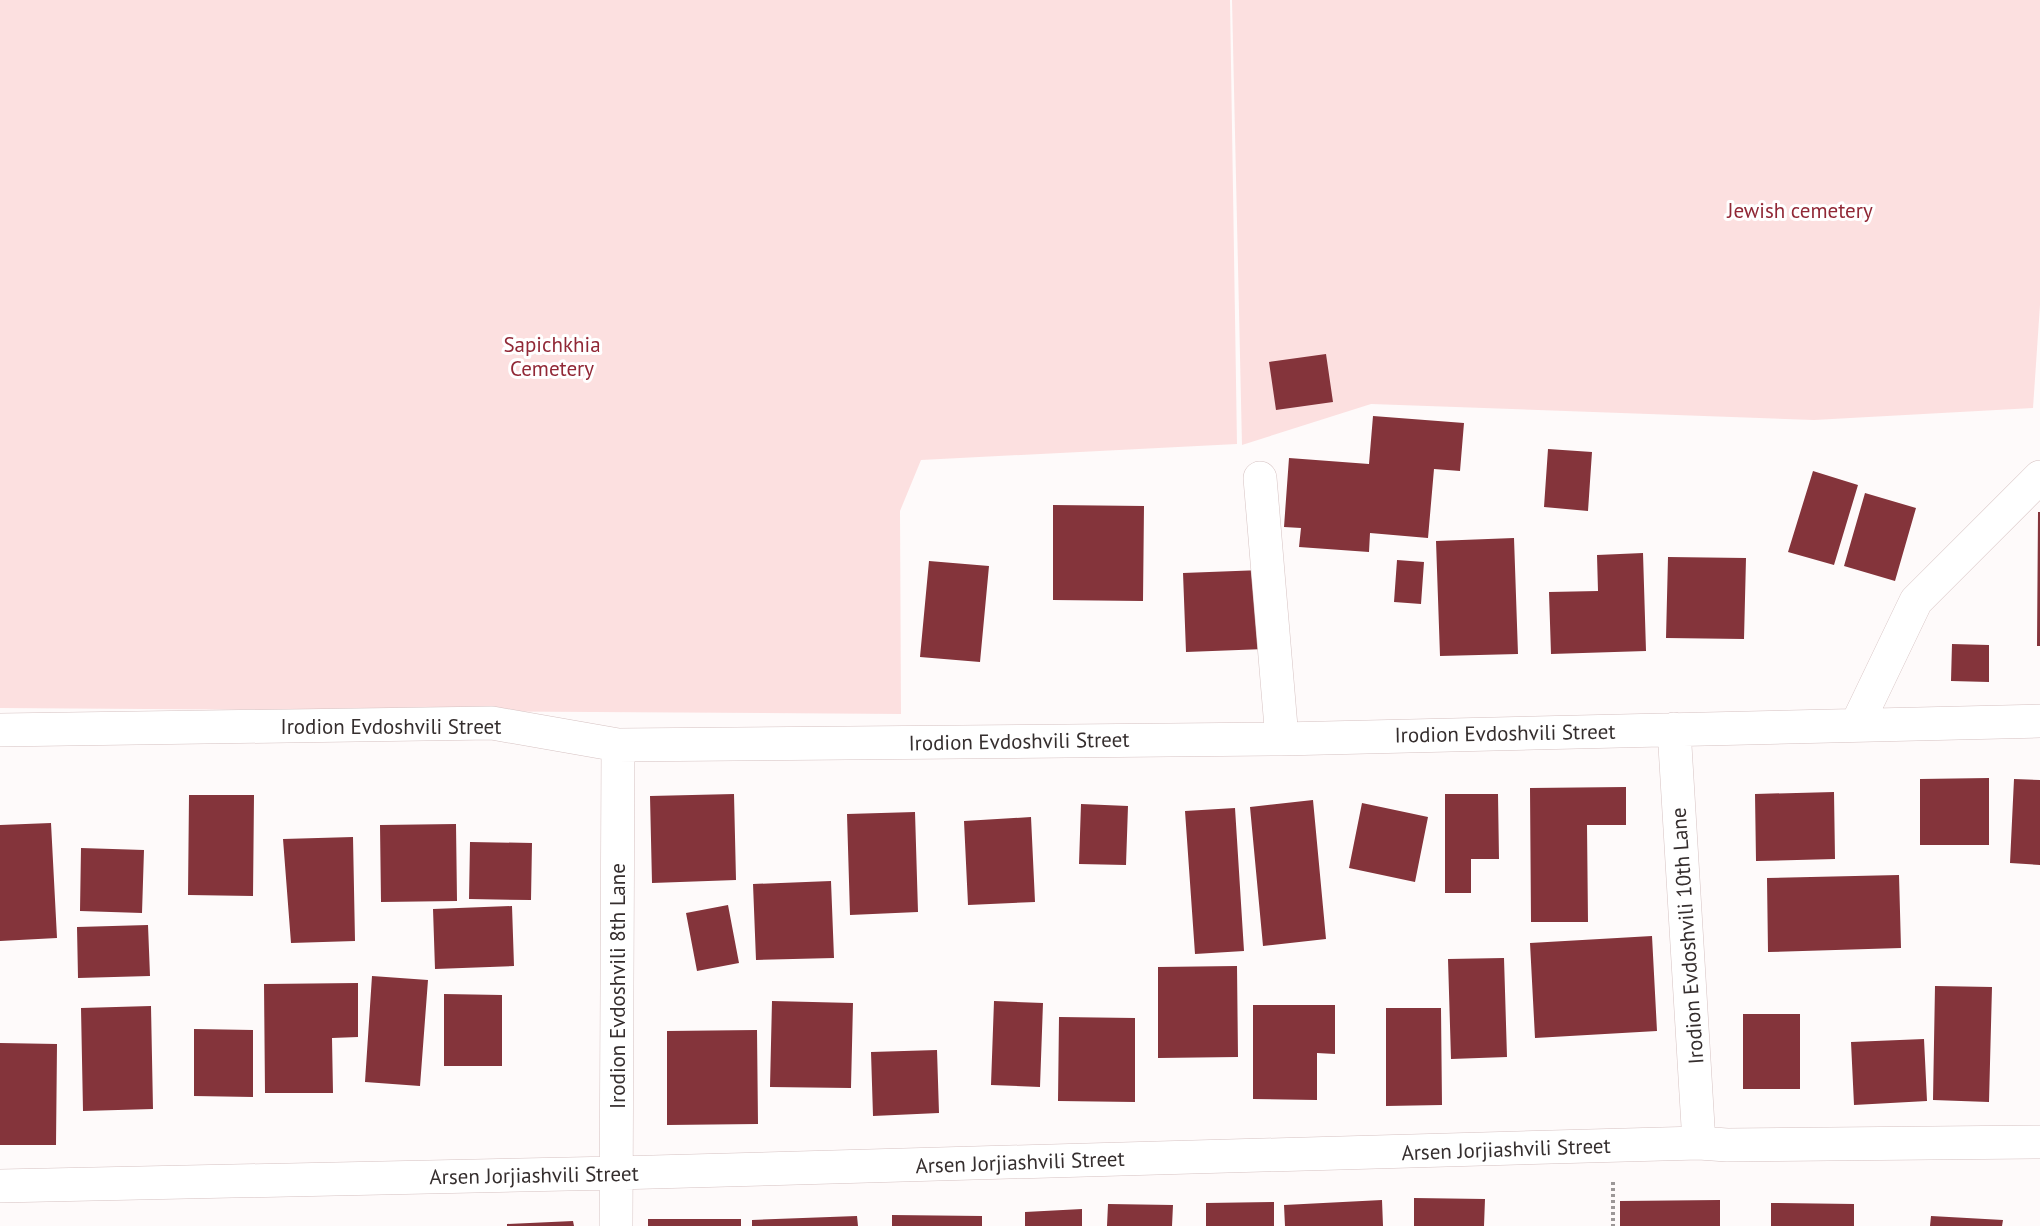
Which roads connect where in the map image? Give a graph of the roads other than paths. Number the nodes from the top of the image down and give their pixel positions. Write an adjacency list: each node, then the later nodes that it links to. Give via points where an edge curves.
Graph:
1 (2040, 477): 4 (street, via 1916,602)
2 (1260, 478): 7 (street)
3 (2040, 721): 4 (street, Irodion Evdoshvili Street)
4 (1857, 724): 5 (street, Irodion Evdoshvili Street)
5 (1674, 729): 7 (street, Irodion Evdoshvili Street); 10 (street, Irodion Evdoshvili 10th Lane)
6 (0, 730): 8 (street, Irodion Evdoshvili Street, via 492,723)
7 (1282, 739): 8 (street, Irodion Evdoshvili Street)
8 (618, 745): 11 (street, Irodion Evdoshvili 8th Lane)
9 (2040, 1142): 10 (street, Arsen Jorjiashvili Street)
10 (1699, 1143): 11 (street, Arsen Jorjiashvili Street)
11 (616, 1173): 12 (street, Arsen Jorjiashvili Street); 13 (street, Irodion Evdoshvili 8th Lane)
12 (0, 1186)
13 (616, 1226)

